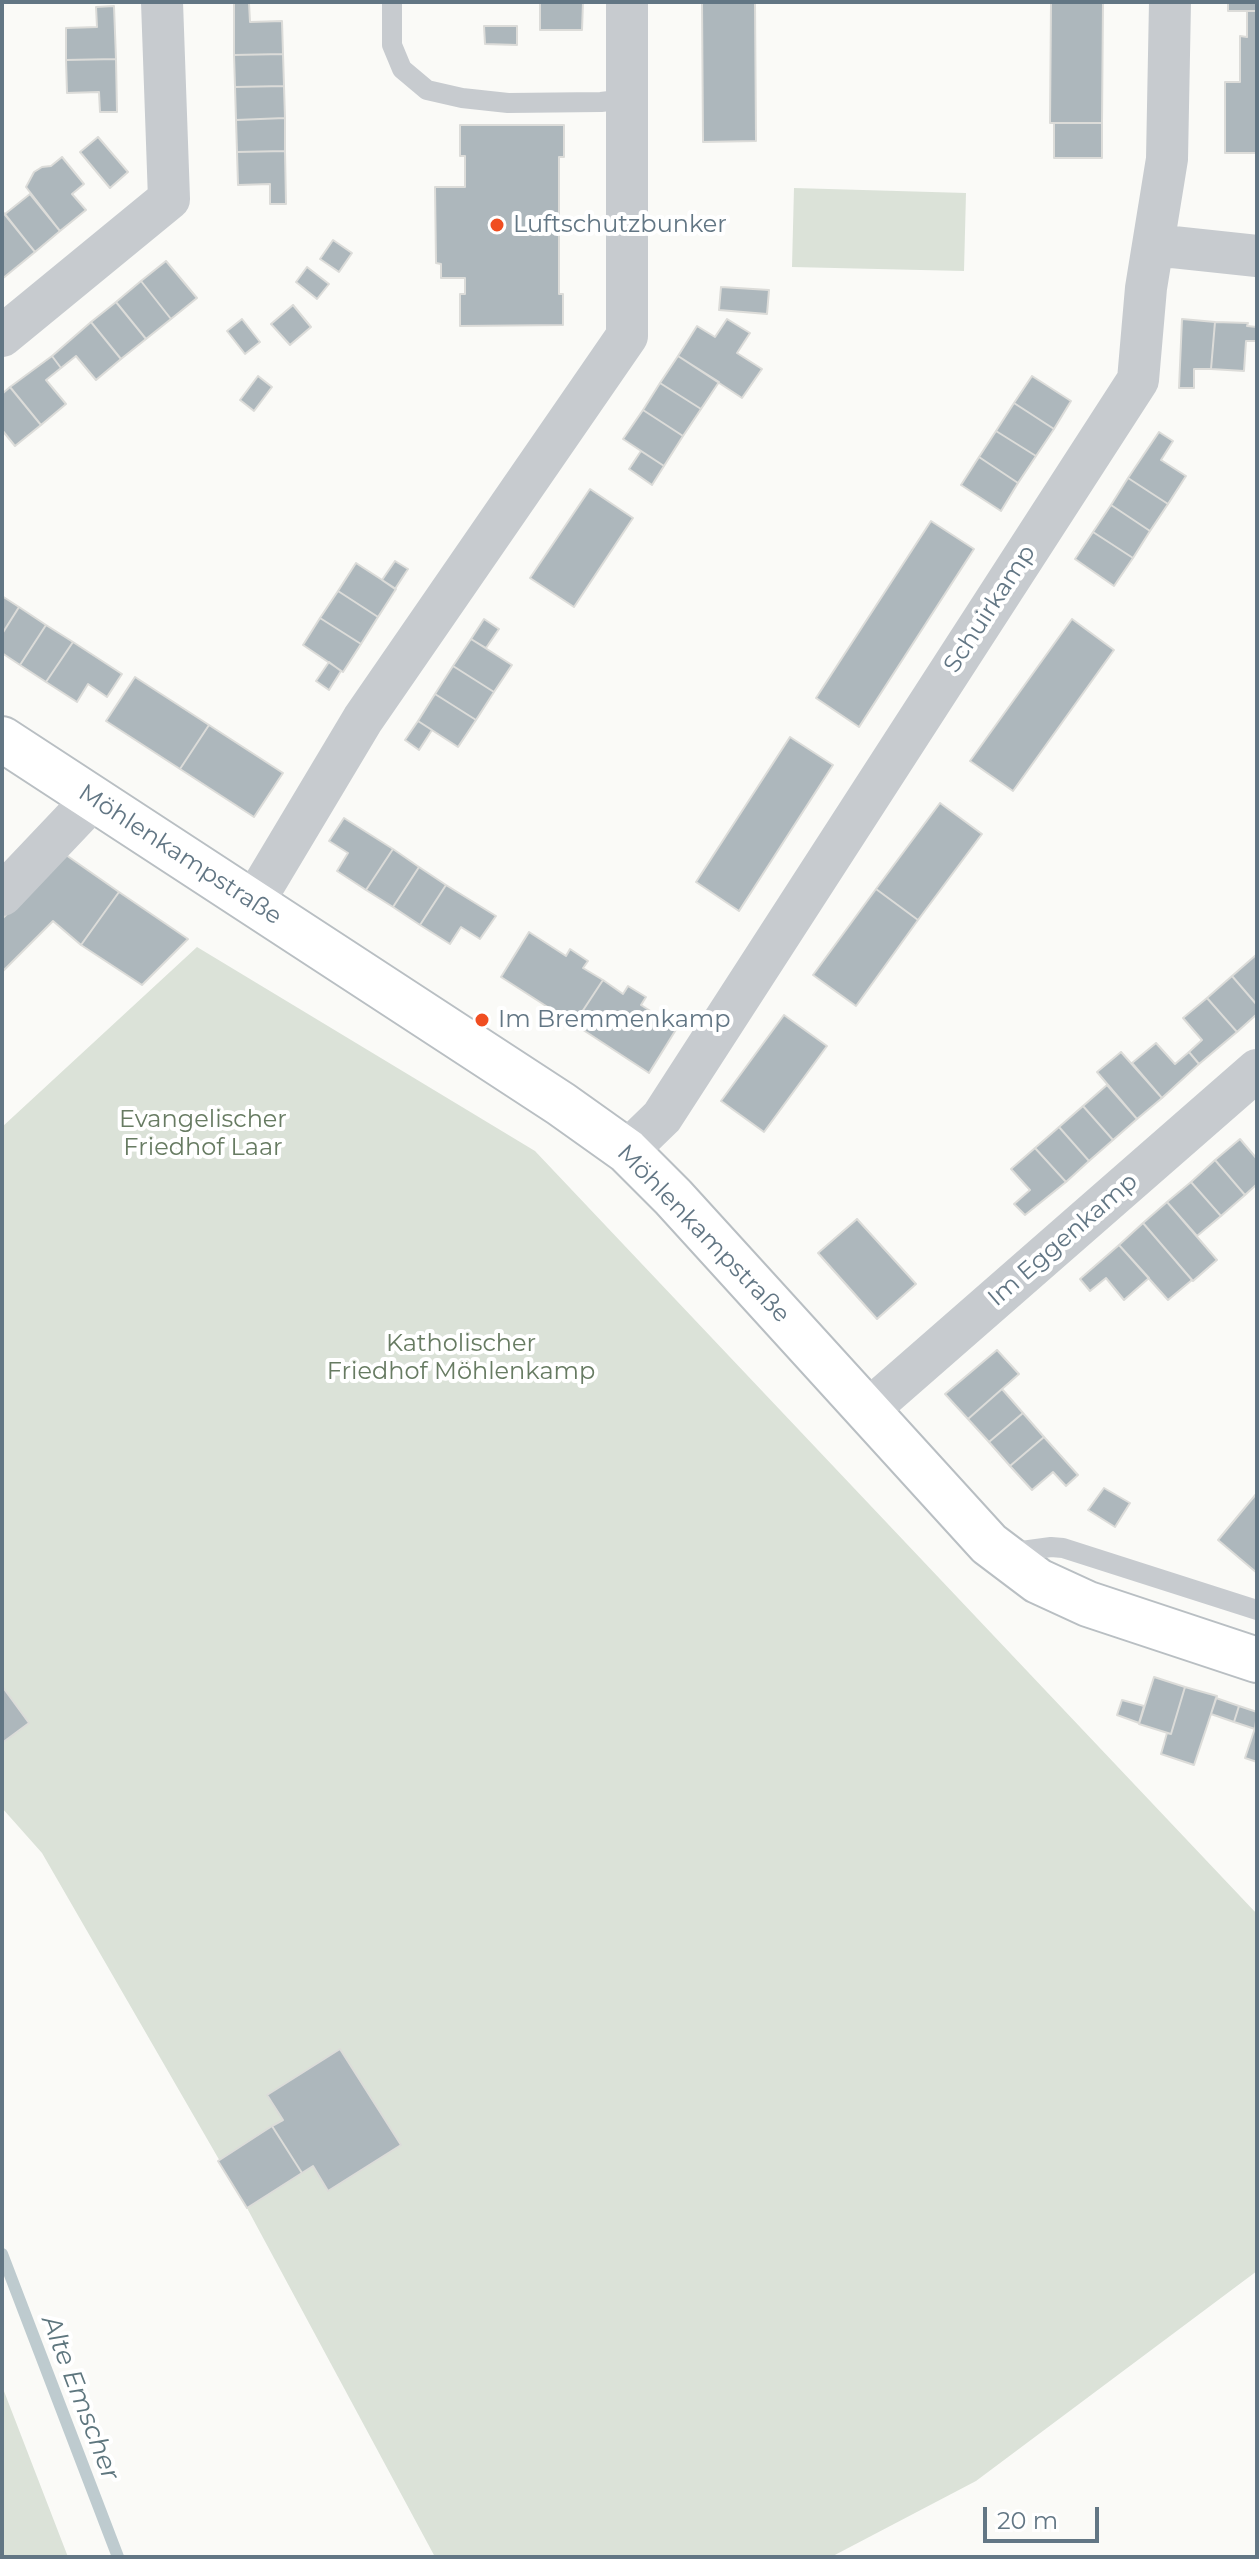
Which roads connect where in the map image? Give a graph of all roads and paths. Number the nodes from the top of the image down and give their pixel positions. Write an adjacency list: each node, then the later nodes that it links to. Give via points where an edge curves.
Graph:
1 (162, 2): 8 (street, via 169,199)
2 (392, 2): 5 (lane, via 392,45 402,69 427,90 508,103)
3 (627, 2): 5 (street)
4 (1170, 2): 6 (street, Schuirkamp, via 1167,159)
5 (626, 99): 12 (street, via 627,336 363,719)
6 (1154, 245): 7 (street); 14 (street, Schuirkamp, via 1138,380 662,1117)
7 (1257, 256)
8 (2, 336)
9 (2, 739): 10 (street, Möhlenkampstraße)
10 (94, 798): 11 (street); 12 (street, Möhlenkampstraße)
11 (2, 895)
12 (253, 903): 14 (street, Möhlenkampstraße)
13 (1257, 1070): 15 (street, Im Eggenkamp)
14 (627, 1151): 15 (street, Möhlenkampstraße)
15 (868, 1410): 16 (street, Möhlenkampstraße)
16 (1002, 1554): 17 (lane, via 1063,1548); 18 (street, Möhlenkampstraße, via 1038,1581 1088,1604)
17 (1257, 1610)
18 (1257, 1660)

